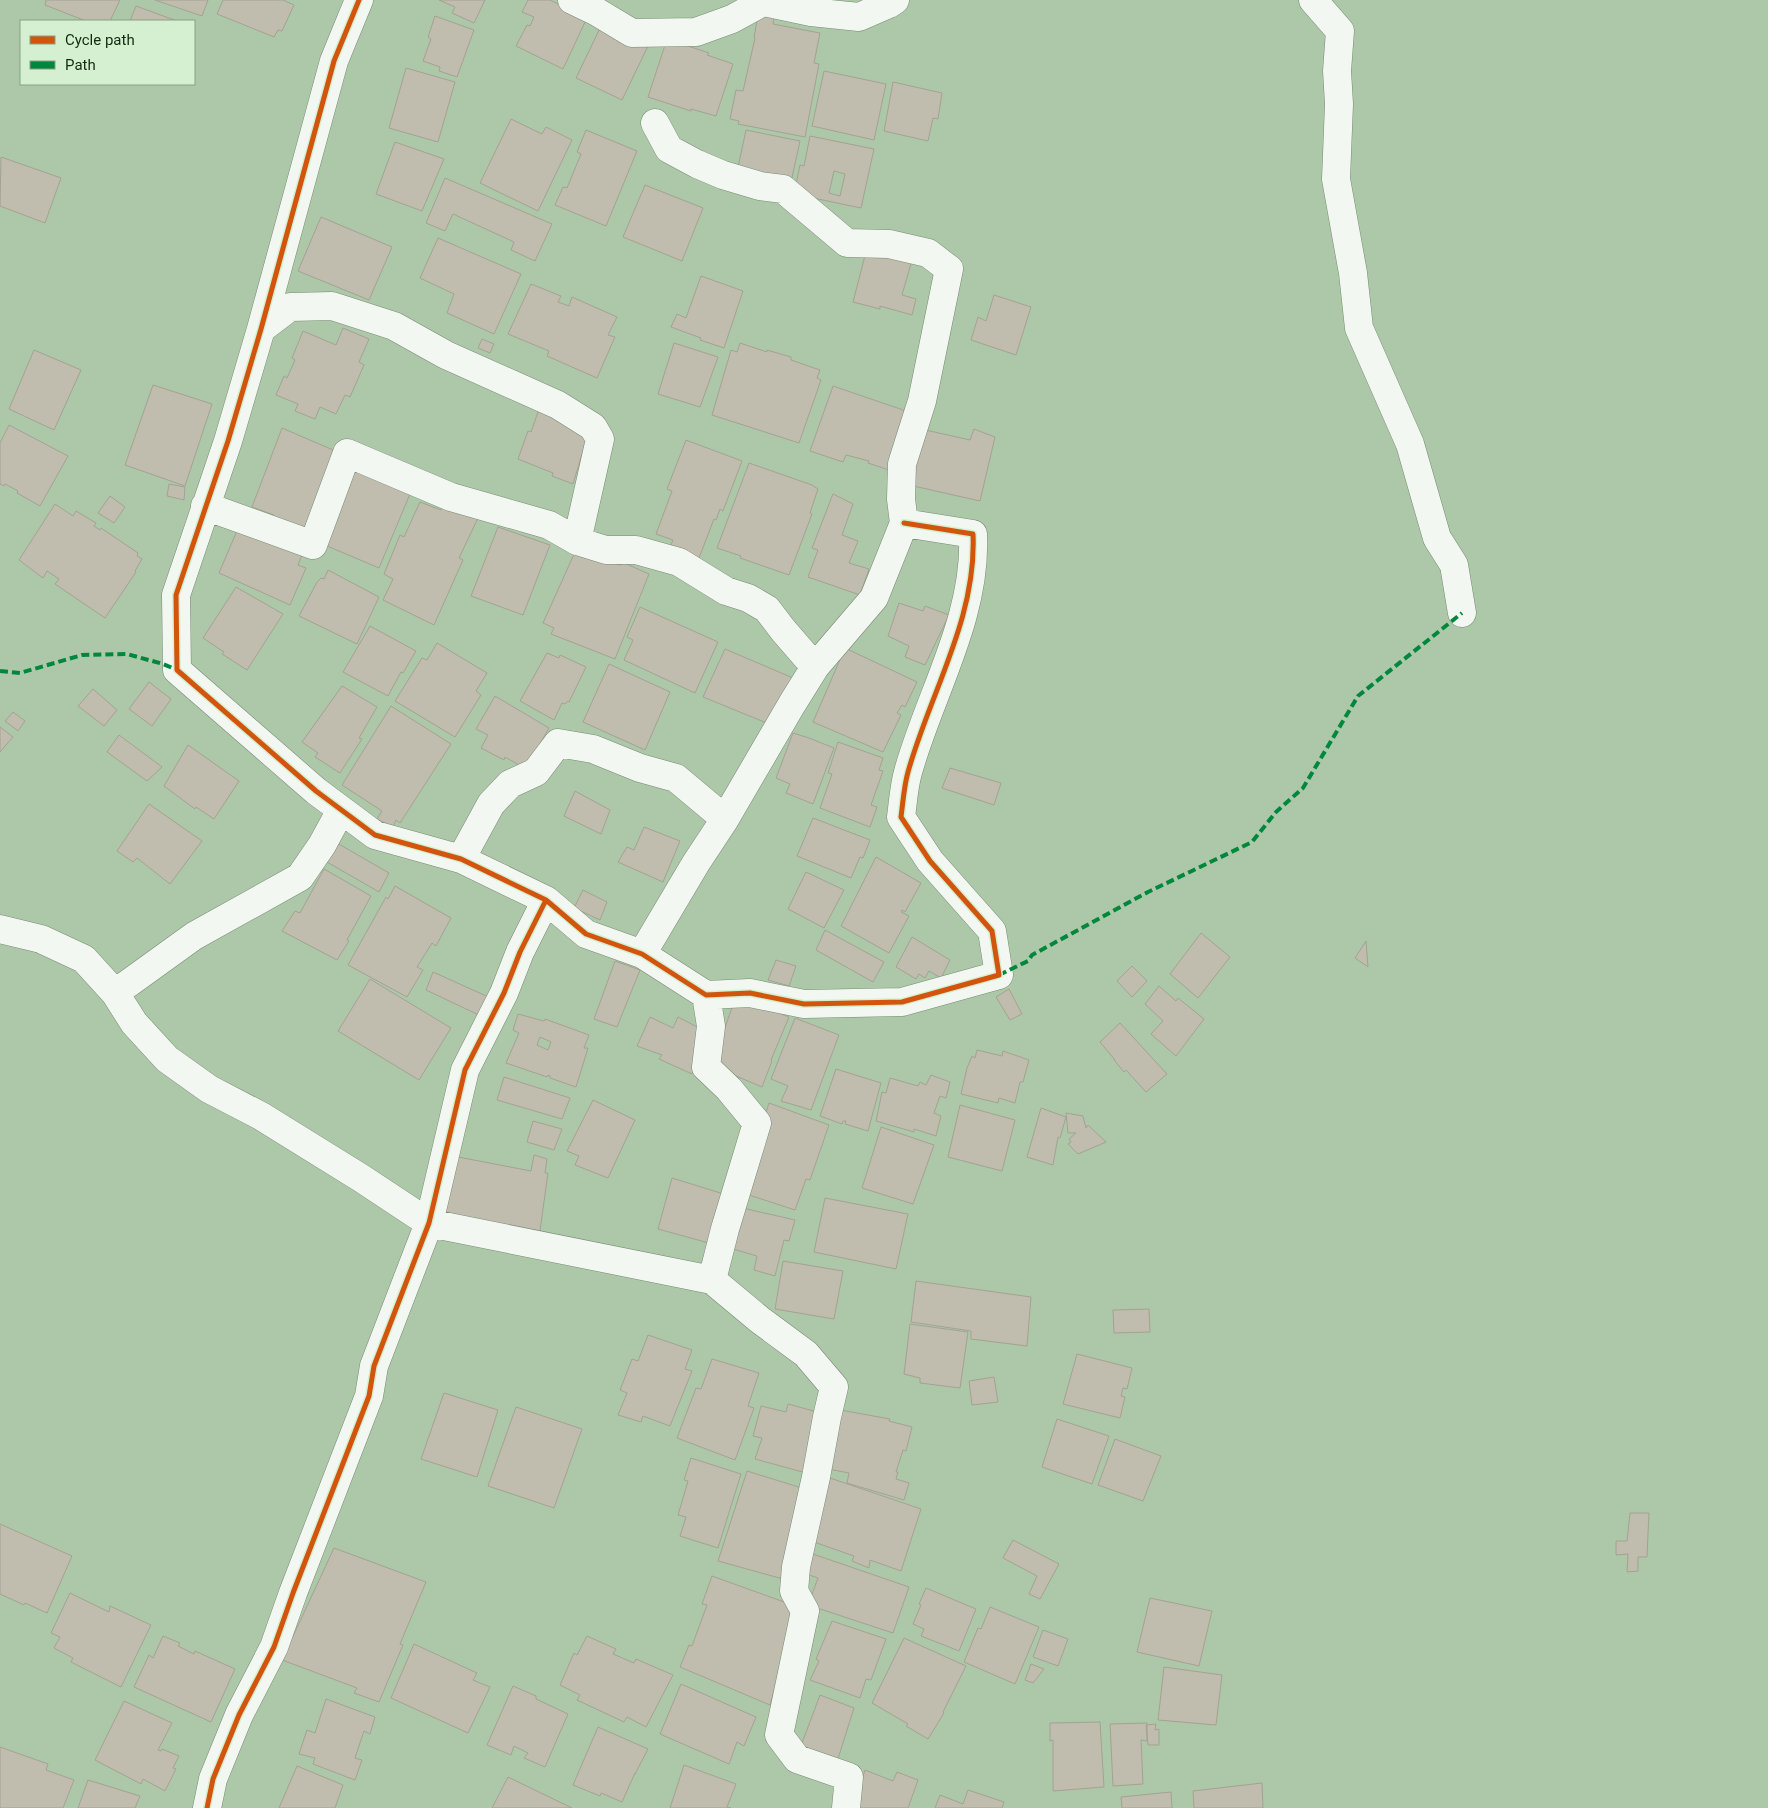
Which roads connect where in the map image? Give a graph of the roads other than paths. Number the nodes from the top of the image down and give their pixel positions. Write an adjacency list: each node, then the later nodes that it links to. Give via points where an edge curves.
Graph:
1 (359, 0): 6 (street, via 334,61)
2 (572, 0): 3 (street, via 632,34 696,32 732,19 763,2 859,17)
3 (895, 0)
4 (1314, 0): 10 (street, via 1340,31 1336,179 1359,328 1410,444 1437,538 1454,564)
5 (655, 123): 8 (street, via 668,149 723,175 782,189 847,243 889,244 928,252 949,269 922,401 902,464)
6 (261, 329): 7 (street); 9 (street, via 290,307 332,306 394,326 446,356 558,405 593,427 600,439)
7 (205, 506): 9 (street, via 313,545 347,453 451,497 549,525); 12 (street, via 176,595 177,670)
8 (904, 523): 11 (street, via 874,598); 19 (street, via 973,534 974,558 964,614 916,745 907,775 901,817 930,861 992,931 999,975 902,1002 804,1004 750,993)
9 (577, 541): 11 (street, via 606,550 636,550 679,562 726,591 767,609)
10 (1462, 612)
11 (815, 667): 13 (street)
12 (341, 810): 14 (street, via 375,836); 18 (street, via 300,877 194,936)
13 (725, 819): 14 (street, via 676,778 593,749 558,743 536,772 510,784 491,804); 17 (street)
14 (461, 859): 15 (street)
15 (546, 900): 17 (street, via 586,934); 20 (street, via 465,1070)
16 (0, 929): 18 (street, via 41,939 84,959)
17 (642, 954): 19 (street)
18 (115, 993): 20 (street, via 134,1023 167,1059 209,1089 261,1116)
19 (706, 995): 21 (street, via 711,1026 706,1067 757,1123)
20 (429, 1223): 21 (street); 22 (street, via 374,1366 369,1396 274,1647 239,1715 213,1779)
21 (712, 1280): 23 (street, via 806,1354 834,1388 796,1567 794,1591 805,1612 779,1735 797,1759 849,1777)
22 (207, 1808)
23 (846, 1808)

